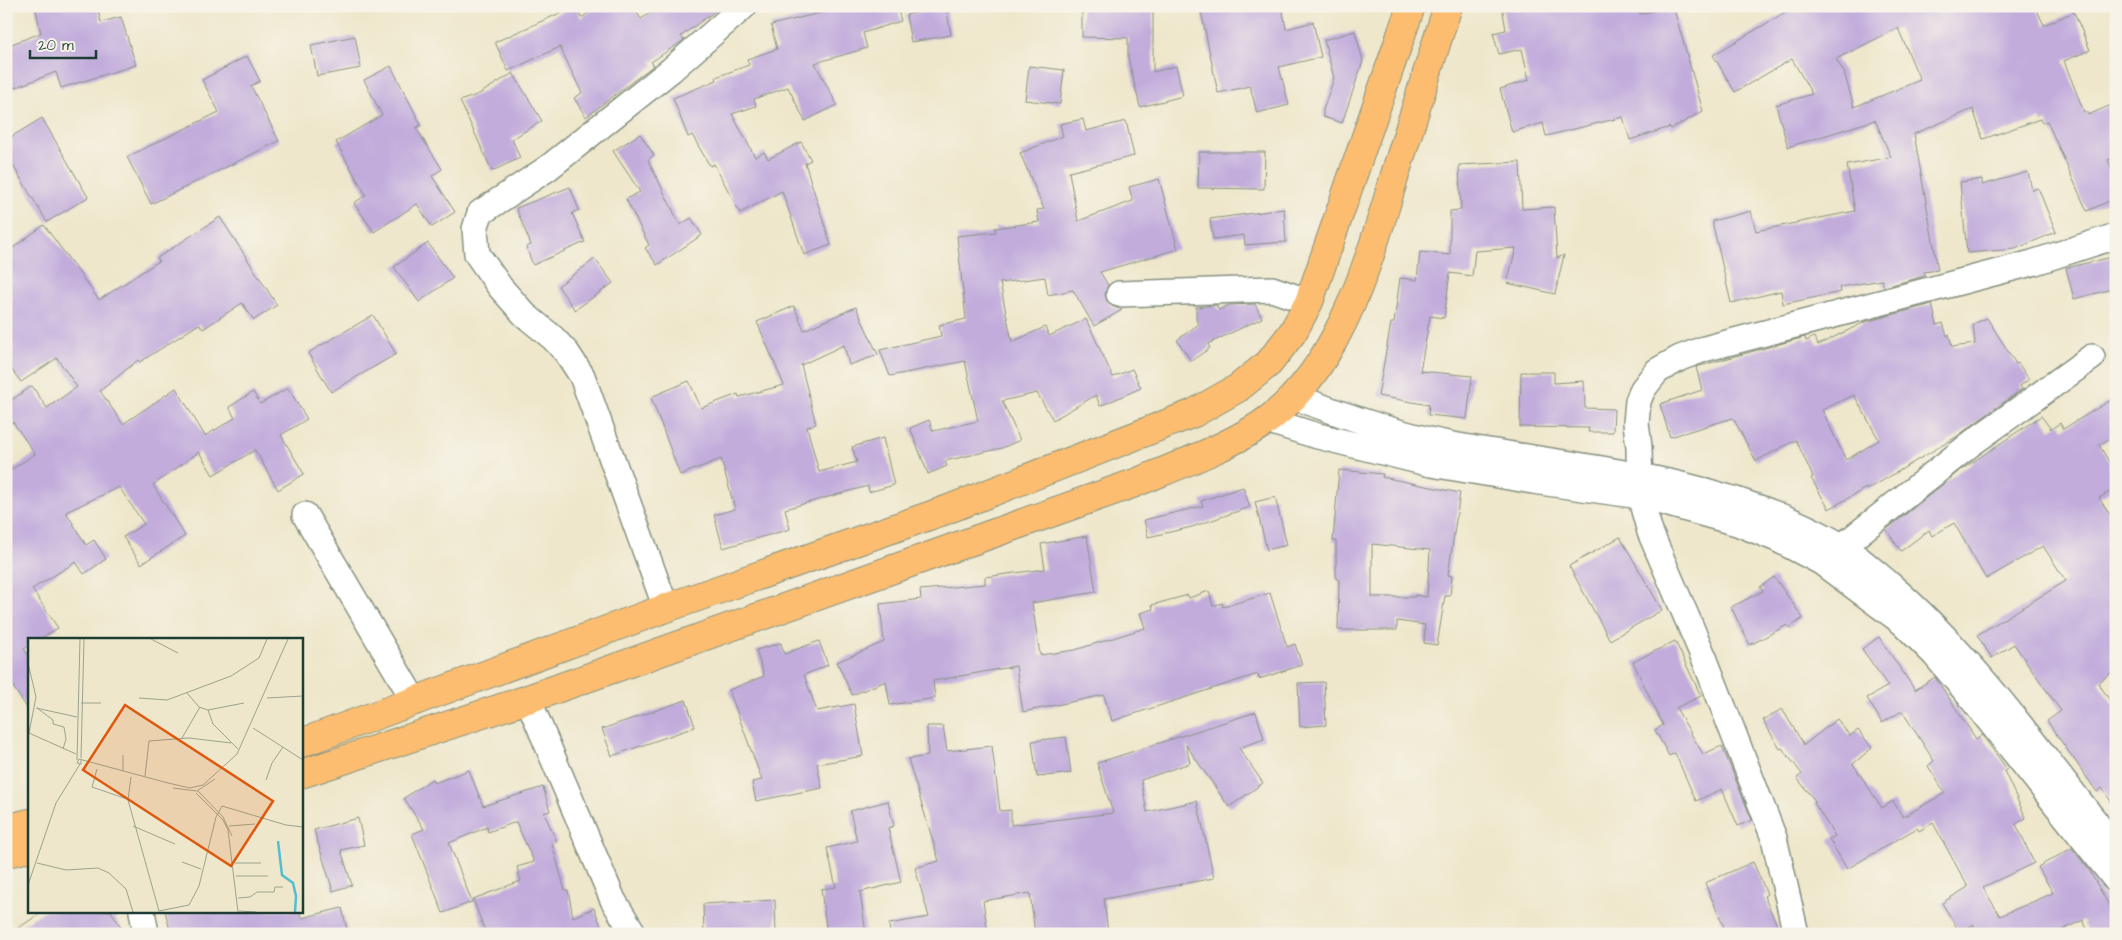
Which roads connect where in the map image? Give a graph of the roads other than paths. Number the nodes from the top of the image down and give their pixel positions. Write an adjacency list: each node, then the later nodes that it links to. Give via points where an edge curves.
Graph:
1 (744, 6): 16 (street, via 671,70 548,168 480,213 475,229 476,254 500,287 567,353 582,376)
2 (1411, 6): 6 (highway)
3 (1448, 6): 8 (highway, via 1376,237 1347,310 1329,350)
4 (2116, 236): 10 (street, via 2032,262 1713,346 1680,358 1657,371 1638,401)
5 (1119, 294): 6 (street, via 1272,289)
6 (1309, 302): 11 (highway, via 1293,332 1269,362 1238,388 1201,409)
7 (2092, 357): 14 (street, via 1972,443)
8 (1293, 396): 9 (highway); 10 (street, via 1345,416 1451,445)
9 (1266, 420): 10 (street, via 1431,464 1533,481); 13 (highway, via 1232,440 1143,479)
10 (1639, 485): 14 (street, via 1720,495 1777,516); 15 (street, via 1777,539); 30 (street, via 1650,532 1705,660 1774,838)
11 (946, 510): 13 (highway); 16 (highway)
12 (305, 515): 18 (street)
13 (958, 546): 17 (highway)
14 (1842, 548): 15 (street); 24 (street, via 1916,607 1946,638)
15 (1821, 562): 26 (street, via 1903,623 1934,654)
16 (666, 608): 18 (highway)
17 (528, 699): 20 (highway); 29 (street, via 613,900)
18 (415, 702): 19 (highway)
19 (302, 743)
20 (302, 774)
21 (28, 824): 22 (highway)
22 (6, 829)
23 (28, 848): 25 (highway)
24 (2116, 848)
25 (6, 853)
26 (2116, 880)
27 (142, 912): 28 (street)
28 (146, 934)
29 (634, 934)
30 (1796, 934)

